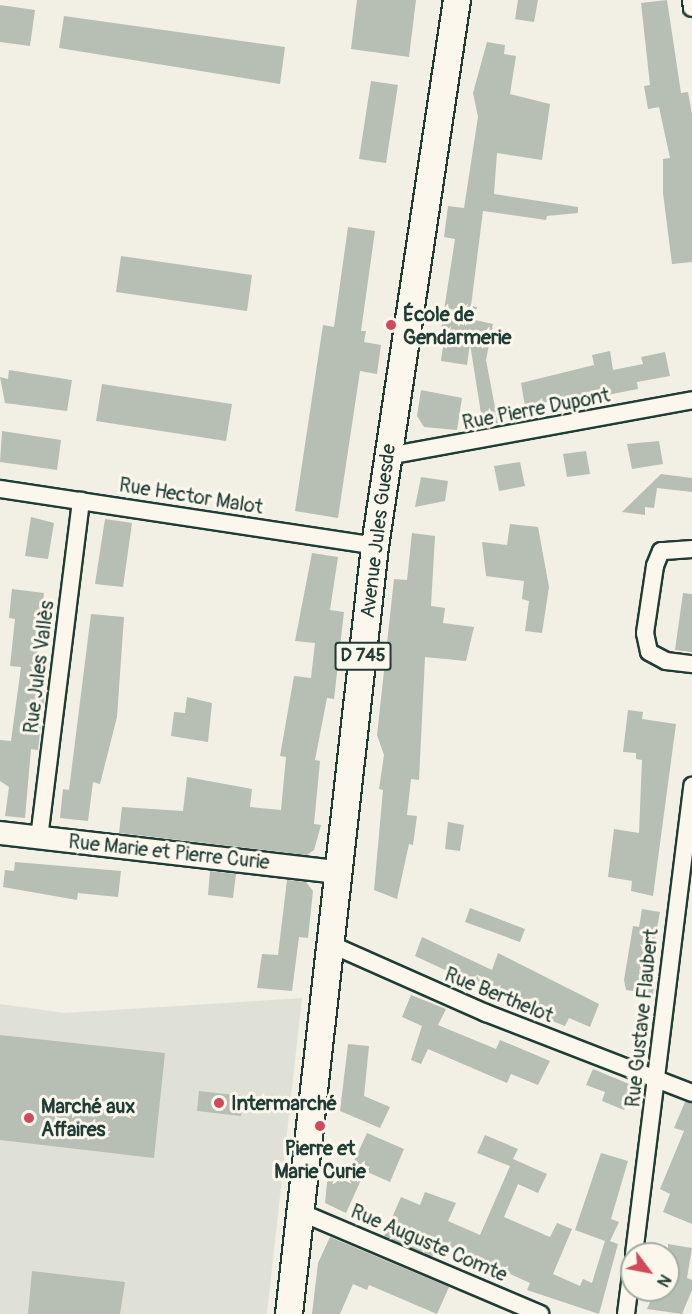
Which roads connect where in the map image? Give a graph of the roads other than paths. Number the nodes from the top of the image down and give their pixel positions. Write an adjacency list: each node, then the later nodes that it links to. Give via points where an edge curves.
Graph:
1 (457, 0): 5 (main road, Avenue Jules Guesde / D 745)
2 (691, 0): 3 (street)
3 (692, 8)
4 (692, 400): 5 (street, Rue Pierre Dupont)
5 (388, 456): 8 (main road, Avenue Jules Guesde / D 745)
6 (0, 489): 7 (street, Rue Hector Malot)
7 (81, 501): 8 (street, Rue Hector Malot); 14 (street, Rue Jules Vallès)
8 (375, 546): 15 (main road, Avenue Jules Guesde / D 745)
9 (692, 549): 10 (street, via 661,551 654,566 645,633 649,652 666,661)
10 (692, 664)
11 (692, 786): 12 (street, Rue Gustave Flaubert)
12 (690, 806): 17 (street, Rue Gustave Flaubert)
13 (0, 833): 14 (street, Rue Marie et Pierre Curie)
14 (39, 838): 15 (street, Rue Marie et Pierre Curie)
15 (338, 872): 16 (main road, Avenue Jules Guesde / D 745)
16 (330, 944): 17 (street, Rue Berthelot, via 486,1013); 19 (main road, Avenue Jules Guesde / D 745)
17 (655, 1079): 18 (street, Rue Berthelot); 20 (street, Rue Gustave Flaubert)
18 (692, 1093)
19 (300, 1212): 21 (main road, Avenue Jules Guesde / D 745); 22 (street, Rue Auguste Comte)
20 (635, 1242)
21 (289, 1314)
22 (540, 1314)

